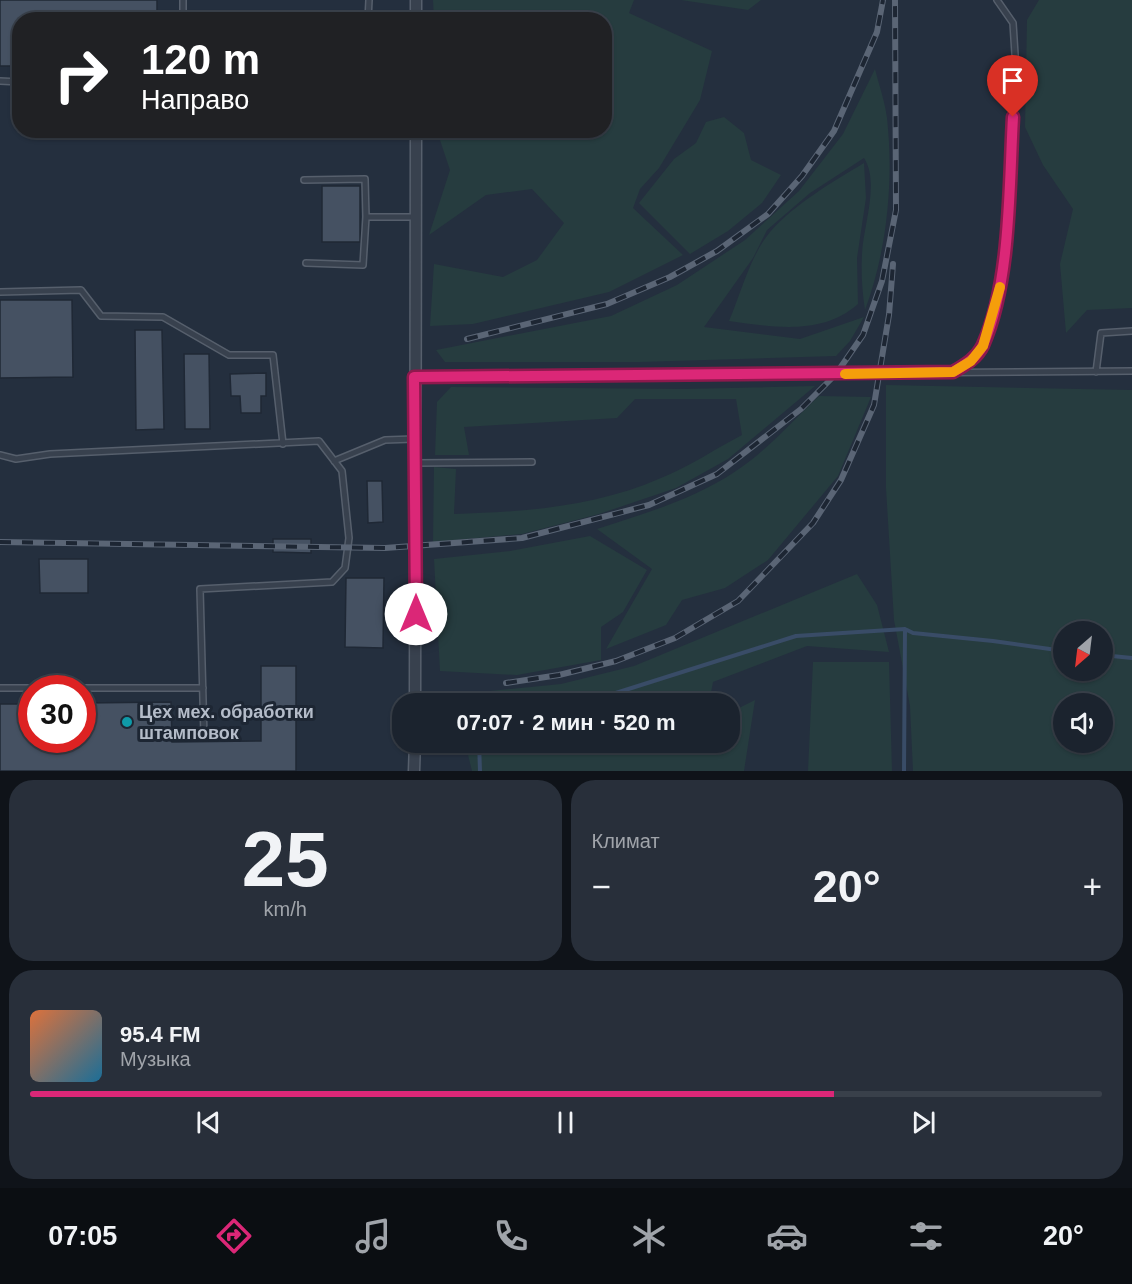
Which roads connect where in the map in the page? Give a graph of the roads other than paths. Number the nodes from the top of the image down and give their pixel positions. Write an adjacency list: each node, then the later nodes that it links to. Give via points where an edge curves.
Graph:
1 (997, 0): 10 (lane, via 1013,24 1016,70 1001,285 983,346 971,361)
2 (416, 138): 5 (street)
3 (304, 180): 4 (lane, via 365,179)
4 (366, 217): 5 (lane); 6 (lane, via 363,265)
5 (416, 218): 12 (street)
6 (306, 263)
7 (0, 292): 14 (lane, via 81,290 101,316 163,317 229,355 273,355)
8 (1132, 331): 11 (lane, via 1101,333)
9 (1132, 371): 11 (lane)
10 (953, 372): 11 (lane); 12 (lane)
11 (1096, 372)
12 (414, 377): 13 (street)
13 (414, 439): 16 (lane, via 385,440); 18 (street)
14 (283, 444): 15 (lane, via 50,454 16,459); 16 (lane, via 319,441)
15 (0, 455)
16 (334, 461): 20 (lane, via 342,471 349,538 345,568 332,582 200,589)
17 (532, 462): 18 (lane)
18 (415, 463): 21 (street)
19 (0, 688): 20 (lane)
20 (203, 688): 22 (lane)
21 (415, 693)
22 (204, 737)
23 (415, 753): 24 (street)
24 (414, 771)

